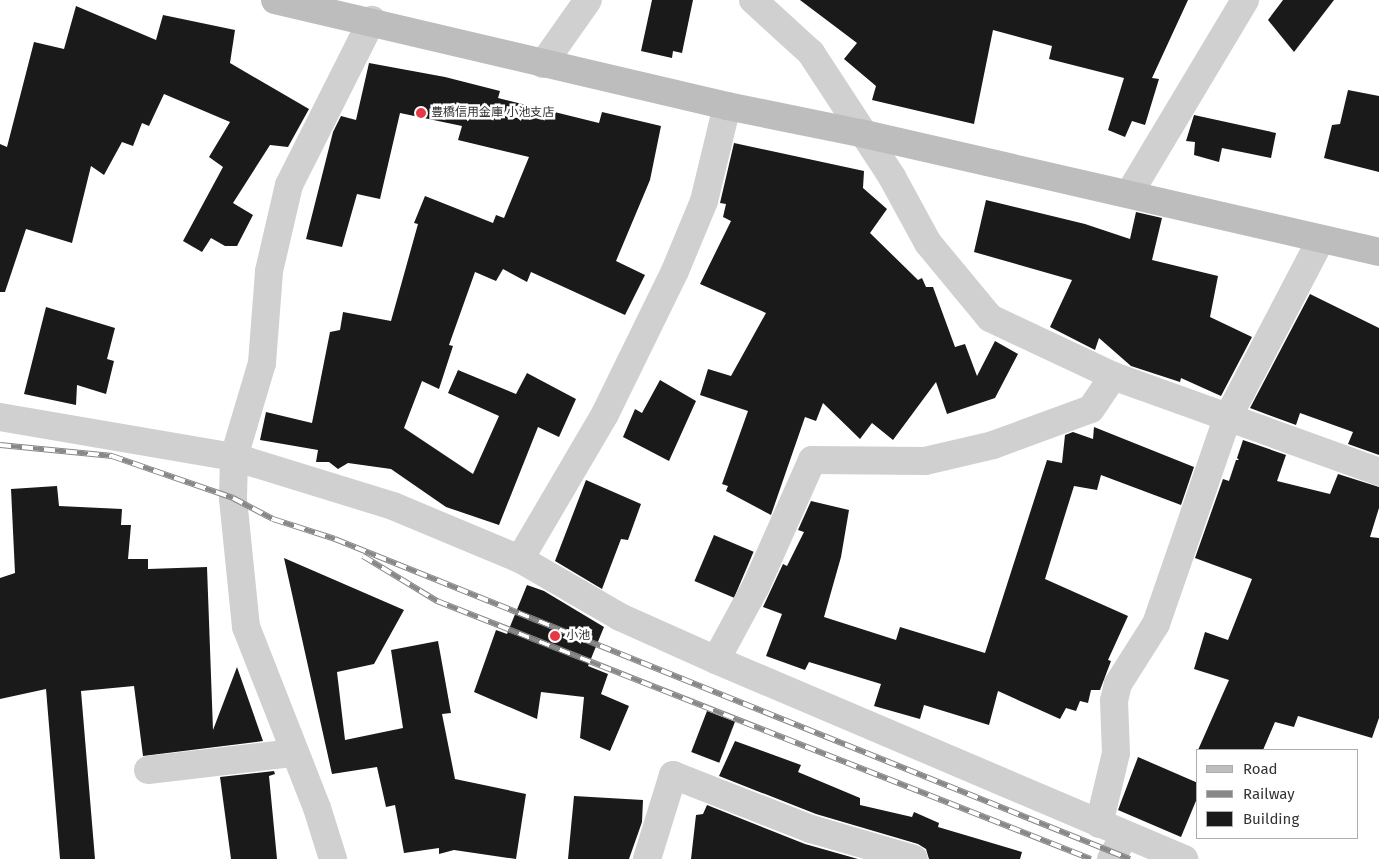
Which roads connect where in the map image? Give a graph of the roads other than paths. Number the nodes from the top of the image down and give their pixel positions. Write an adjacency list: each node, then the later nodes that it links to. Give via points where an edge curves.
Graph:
1 (275, 0): 5 (street)
2 (588, 0): 6 (street)
3 (753, 0): 8 (street, via 810,53)
4 (1245, 0): 9 (street)
5 (372, 20): 6 (street); 15 (street, via 289,185 269,271 262,363)
6 (543, 64): 7 (street)
7 (727, 106): 8 (street); 17 (street, via 704,202 675,271 605,414)
8 (860, 133): 9 (street); 12 (street, via 892,177 928,243 990,318)
9 (1129, 194): 10 (street)
10 (1321, 239): 11 (street); 14 (street)
11 (1379, 252)
12 (1113, 376): 14 (street); 18 (street, via 1090,409 992,444 925,461 812,460 756,586)
13 (0, 417): 15 (street)
14 (1227, 419): 16 (street); 21 (street, via 1156,624 1118,684 1114,701 1116,753)
15 (234, 457): 17 (street, via 393,506); 19 (street, via 233,498 246,627)
16 (1379, 472)
17 (520, 559): 18 (street, via 620,617)
18 (716, 660): 21 (street)
19 (293, 754): 20 (street); 23 (street, via 317,808)
20 (148, 770)
21 (1099, 824): 22 (street)
22 (1125, 835): 26 (street); 27 (street)
23 (333, 859)
24 (647, 859): 25 (street, via 673,775 811,829)
25 (914, 859)
26 (1110, 859)
27 (1184, 859)

